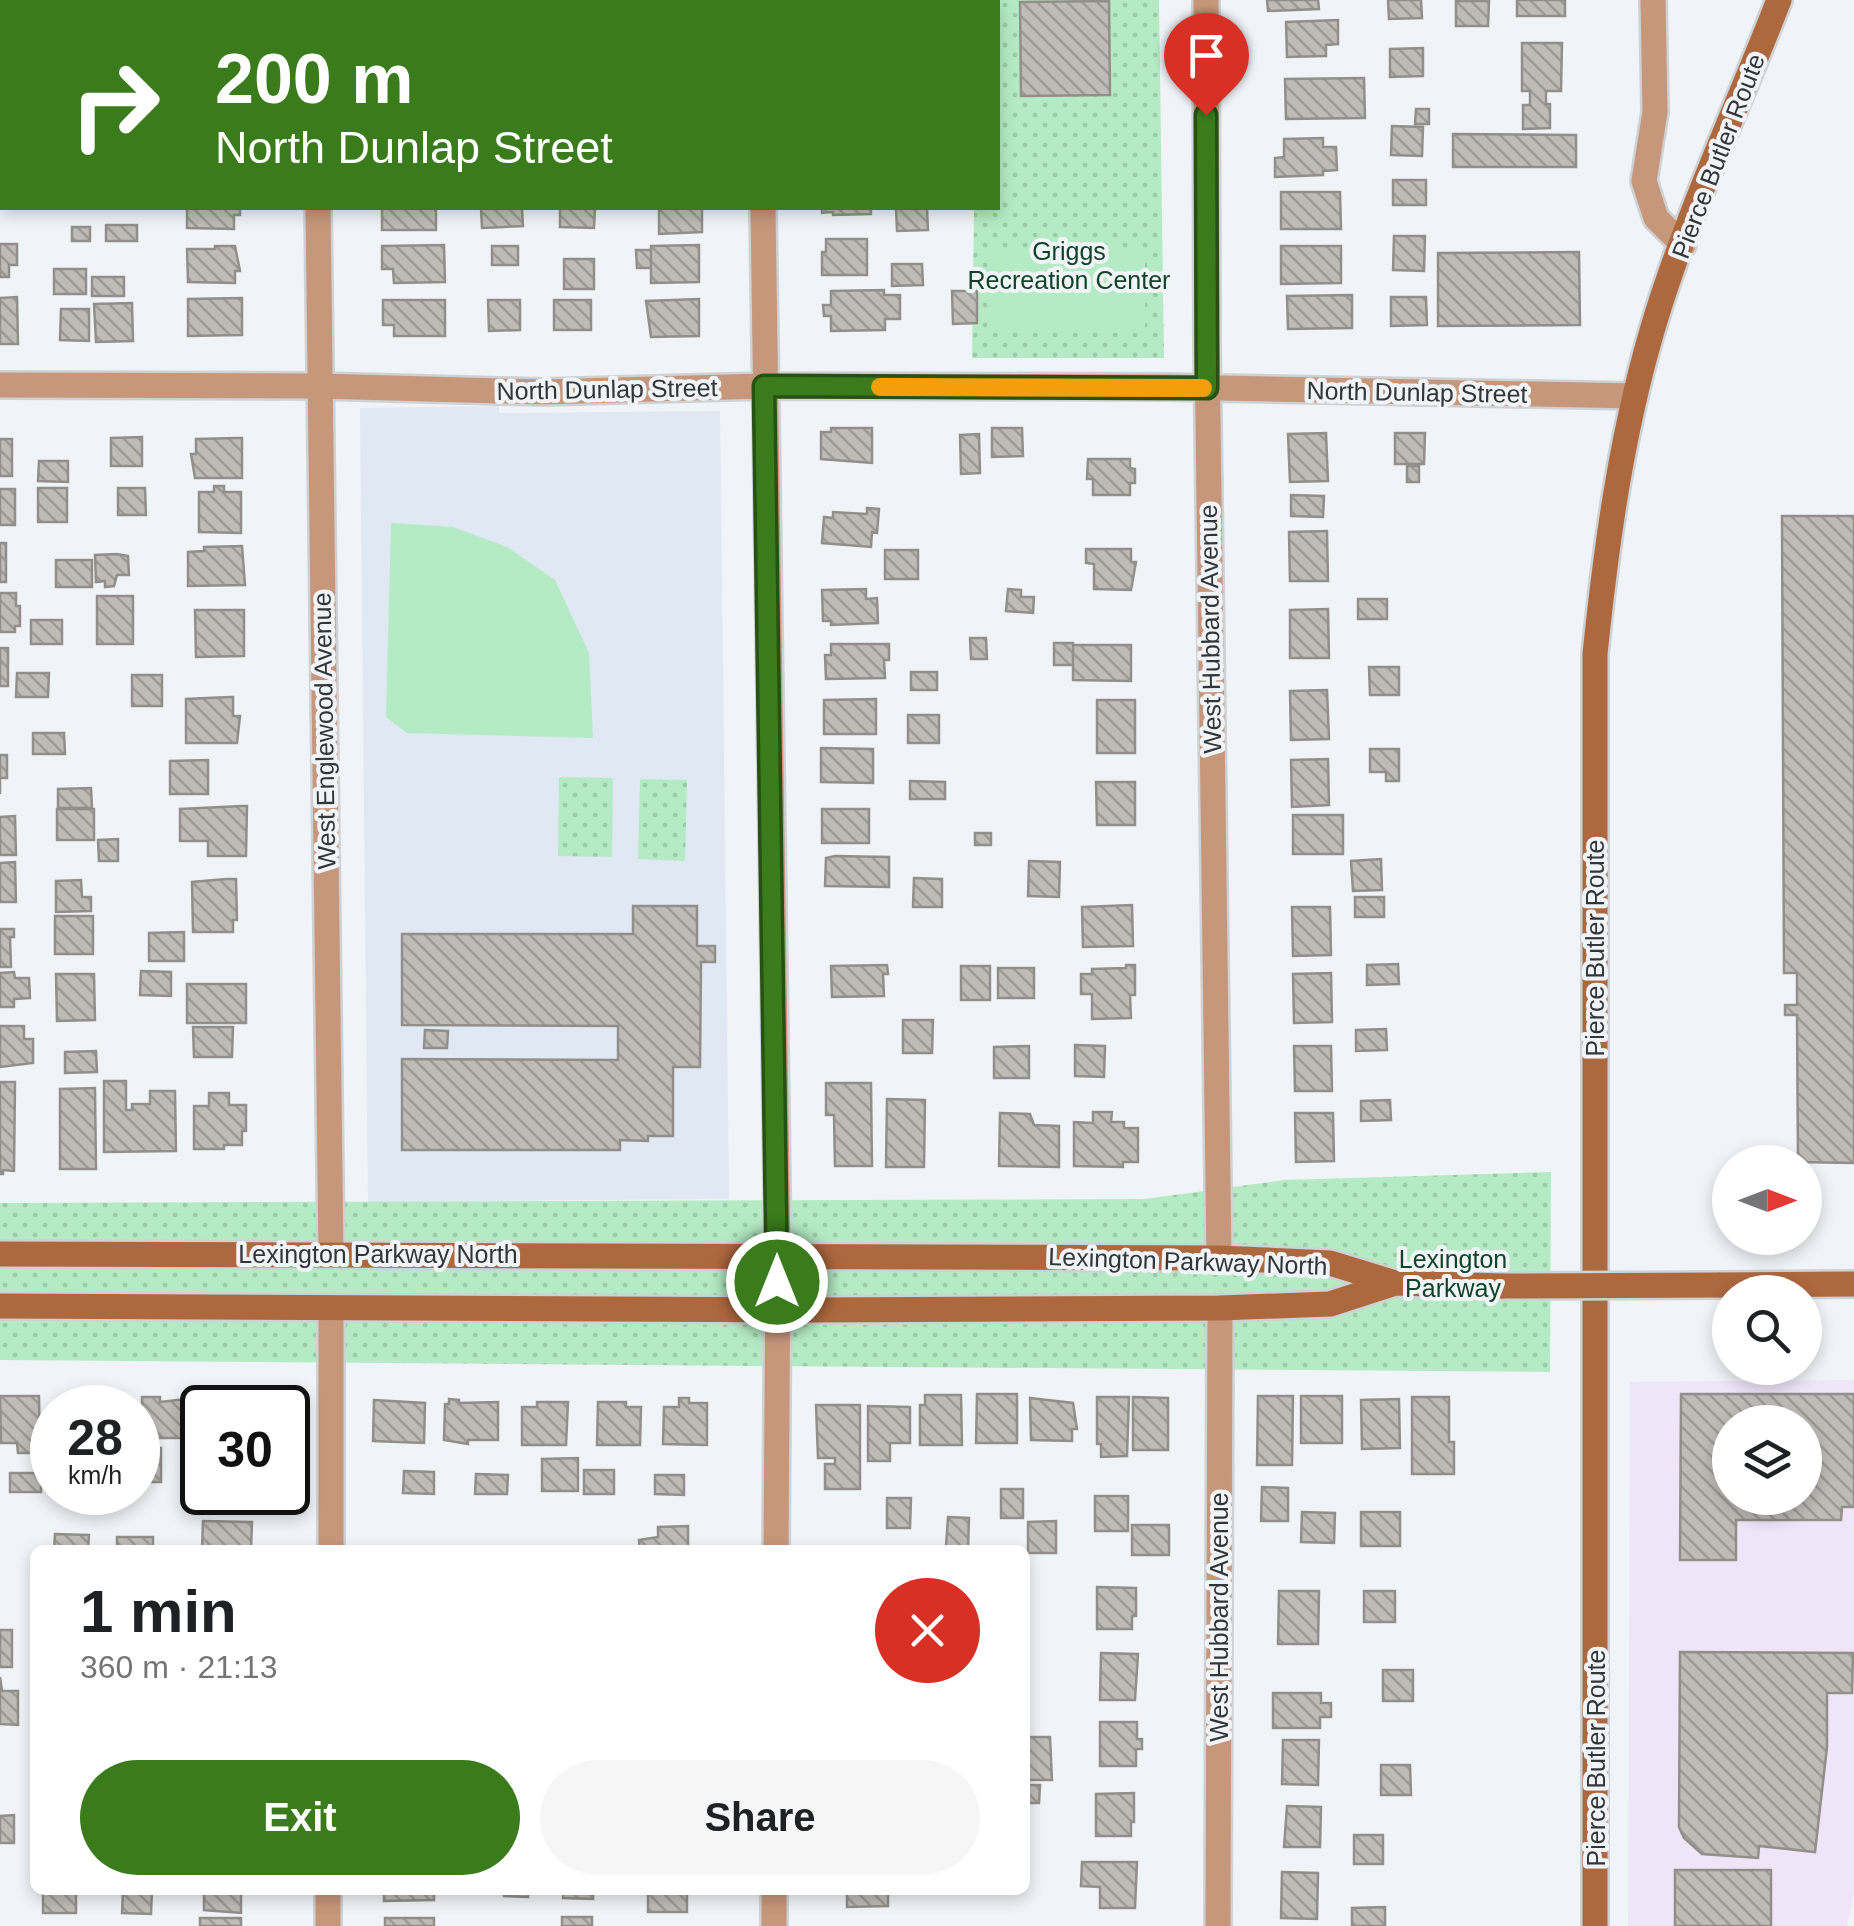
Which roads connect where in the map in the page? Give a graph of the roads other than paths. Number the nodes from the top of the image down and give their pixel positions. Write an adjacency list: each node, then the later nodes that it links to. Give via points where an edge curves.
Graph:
1 (1206, 0): 10 (street, West Hubbard Avenue)
2 (1653, 0): 6 (street, via 1655,112 1644,182 1656,218)
3 (1779, 0): 6 (main road, Pierce Butler Route)
4 (318, 210): 8 (street, West Englewood Avenue)
5 (763, 210): 9 (street)
6 (1683, 245): 11 (main road, Pierce Butler Route)
7 (0, 385): 8 (street, North Dunlap Street)
8 (320, 386): 9 (street, North Dunlap Street, via 542,392); 13 (street, West Englewood Avenue)
9 (764, 386): 10 (street, North Dunlap Street); 14 (street)
10 (1207, 388): 11 (street, North Dunlap Street); 15 (street, West Hubbard Avenue)
11 (1635, 396): 29 (main road, Pierce Butler Route, via 1607,548 1594,708)
12 (0, 1254): 13 (main road, Lexington Parkway North)
13 (331, 1254): 14 (main road, Lexington Parkway North)
14 (778, 1255): 15 (main road, Lexington Parkway North); 21 (street)
15 (1219, 1258): 16 (main road, Lexington Parkway North, via 1330,1263)
16 (1395, 1284): 17 (main road, bridge); 20 (main road, Lexington Parkway North, via 1330,1304)
17 (1854, 1284)
18 (0, 1306): 19 (main road, Lexington Parkway North)
19 (332, 1308): 21 (main road, Lexington Parkway North); 22 (street)
20 (1220, 1308): 21 (main road, Lexington Parkway North); 28 (street, West Hubbard Avenue)
21 (777, 1310): 23 (street)
22 (330, 1545)
23 (776, 1545)
24 (328, 1895): 26 (street)
25 (774, 1895): 27 (street)
26 (328, 1926)
27 (774, 1926)
28 (1218, 1926)
29 (1595, 1926)

